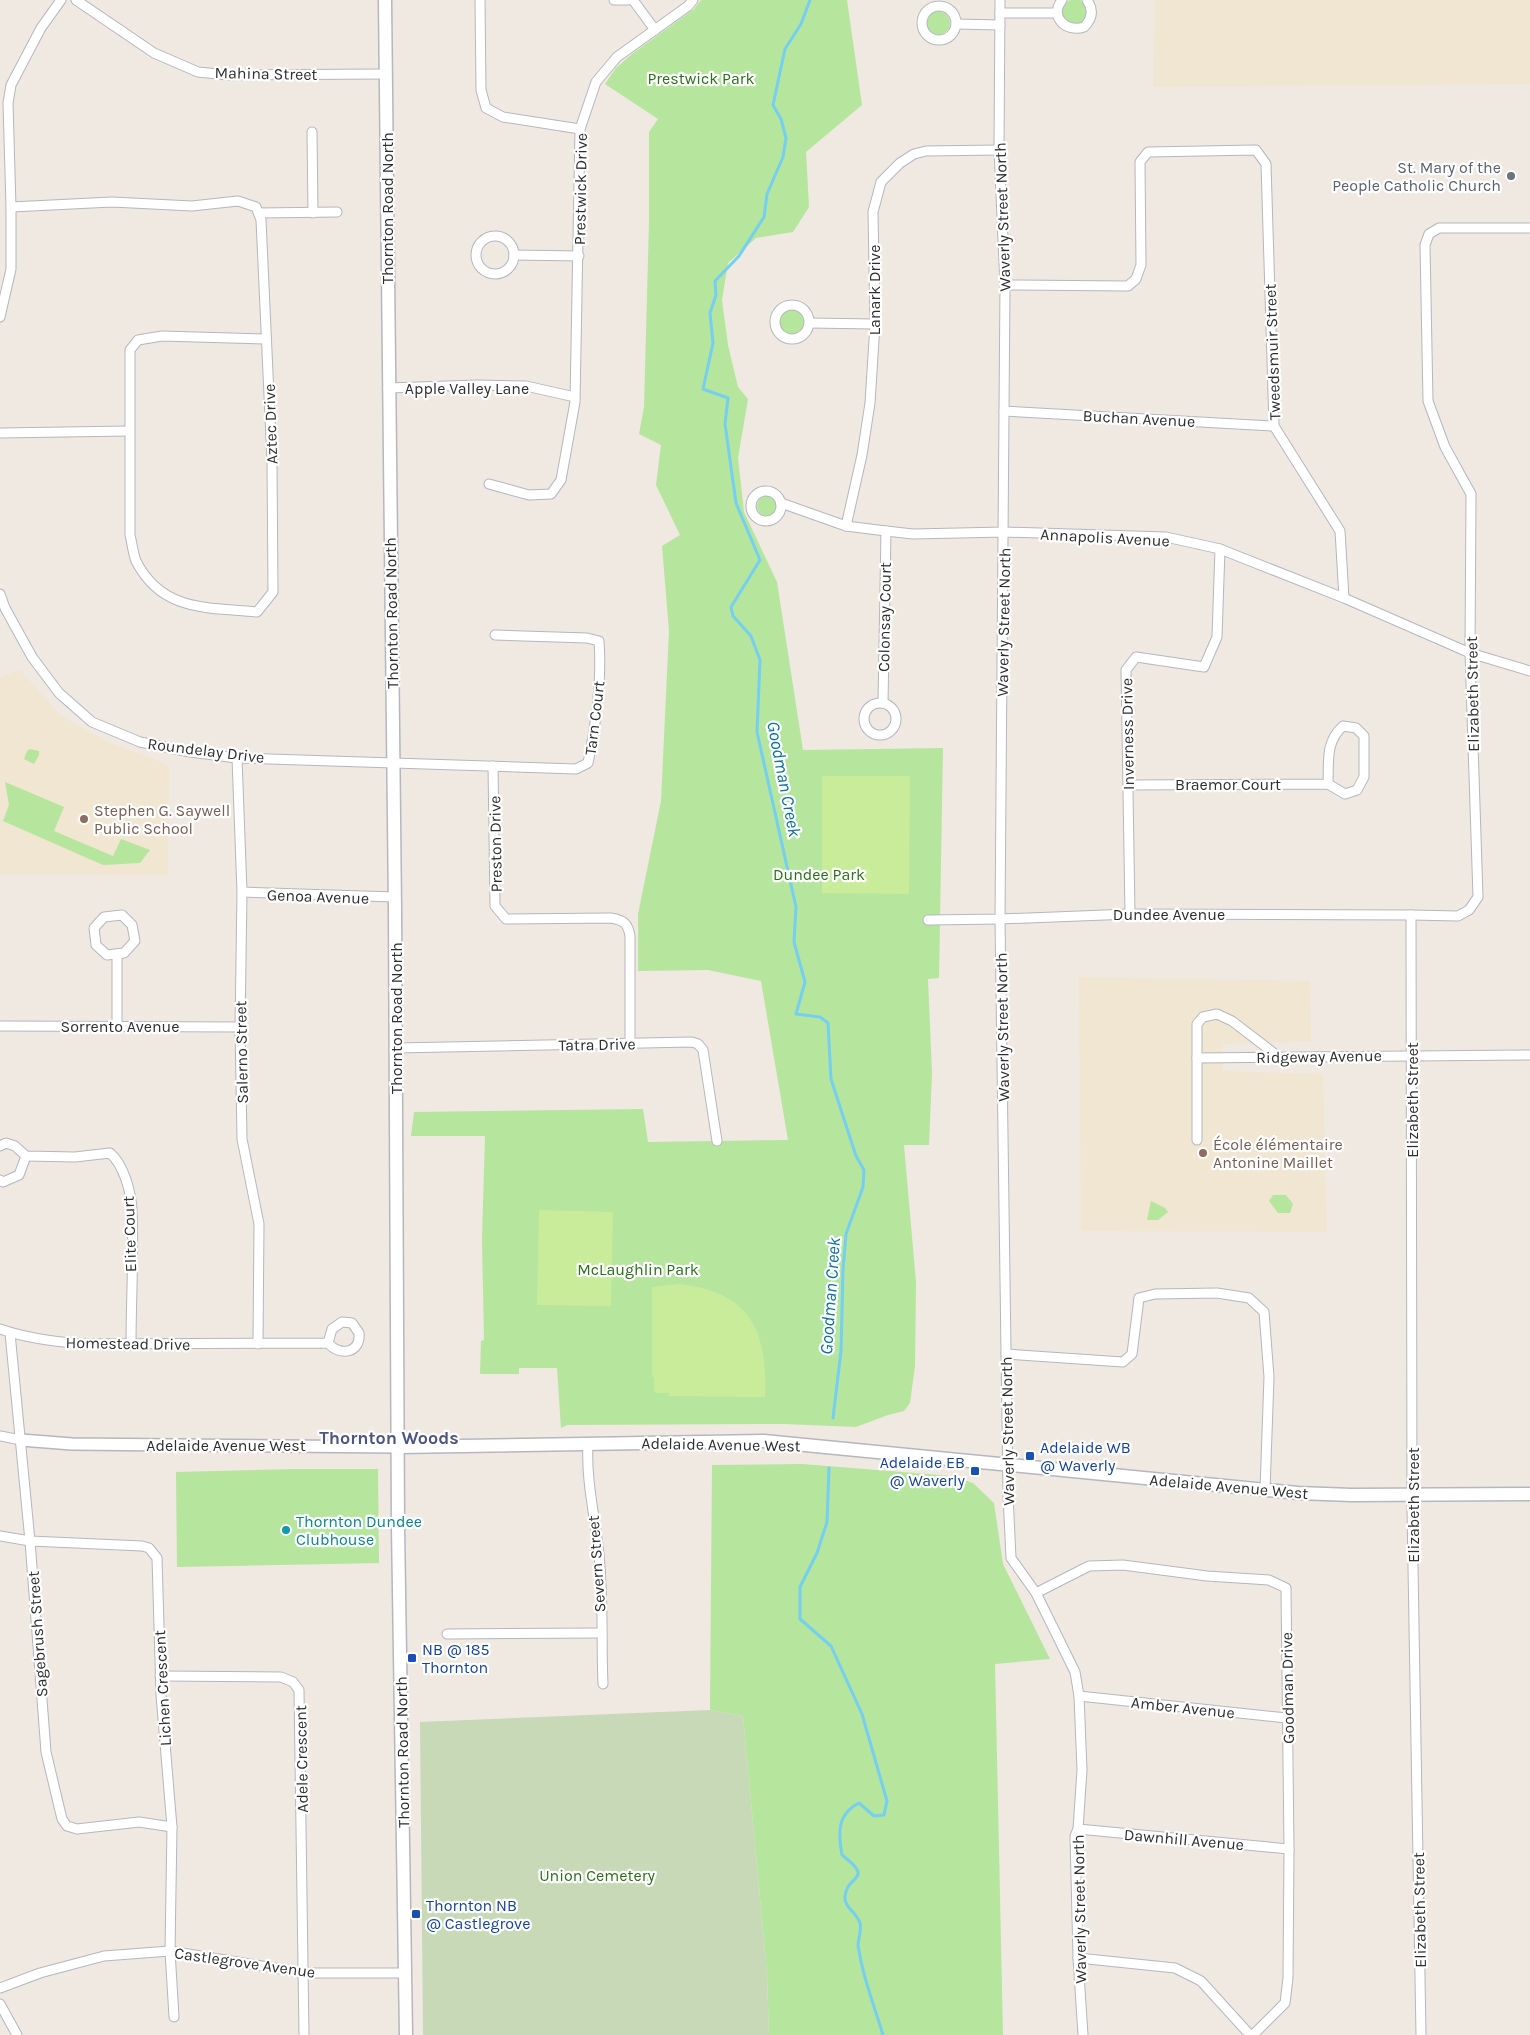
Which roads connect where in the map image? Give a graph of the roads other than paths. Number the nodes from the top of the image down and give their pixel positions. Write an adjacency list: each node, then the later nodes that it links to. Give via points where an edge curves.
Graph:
1 (61, 0): 21 (street, via 41,28 11,85 8,103)
2 (76, 0): 17 (street, Mahina Street, via 154,53 198,72 228,75)
3 (385, 0): 17 (main road, Thornton Road North)
4 (480, 0): 18 (street, via 481,90 486,108 503,117)
5 (614, 0): 6 (street)
6 (628, 0)
7 (633, 0): 16 (street)
8 (693, 0): 16 (street, Prestwick Drive)
9 (1000, 0): 12 (street, Waverly Street North)
10 (1062, 0): 13 (street)
11 (1087, 0): 13 (street, via 1092,12 1084,27 1066,27)
12 (1000, 13): 13 (street); 15 (street, Waverly Street North)
13 (1057, 13)
14 (956, 24): 15 (street)
15 (1000, 25): 20 (street, Waverly Street North)
16 (655, 30): 18 (street, Prestwick Drive, via 617,57 596,82)
17 (386, 74): 33 (main road, Thornton Road North)
18 (580, 129): 27 (street, Prestwick Drive)
19 (312, 132): 24 (street)
20 (999, 150): 28 (street, Waverly Street North); 31 (street, Lanark Drive, via 914,154 881,182 873,212)
21 (12, 207): 23 (street, via 112,202 192,206 238,201 256,207); 29 (street, via 11,269)
22 (337, 212): 24 (street)
23 (259, 213): 24 (street); 32 (street, Aztec Drive)
24 (313, 213)
25 (1530, 228): 49 (street, Elizabeth Street, via 1439,228 1428,234 1425,245 1428,402 1445,447 1471,494)
26 (514, 255): 26 (street, via 510,243 494,237 480,244 477,253 480,265 493,274 510,267); 27 (street)
27 (579, 256): 34 (street, Prestwick Drive)
28 (1005, 285): 35 (street, Waverly Street North); 36 (street, Tweedsmuir Street, via 1128,286 1136,279 1141,266 1140,162 1148,152 1256,150 1266,164)
29 (0, 318)
30 (809, 323): 31 (street)
31 (874, 324): 41 (street, Lanark Drive, via 870,403)
32 (266, 338): 37 (street, via 162,336 138,340 130,350); 37 (street, Aztec Drive, via 272,460 273,592 257,612 197,606 166,596 154,587 136,560 130,535)
33 (388, 388): 34 (street, Apple Valley Lane, via 477,384 526,386); 53 (main road, Thornton Road North)
34 (575, 396): 39 (street, Prestwick Drive, via 561,480 551,494 530,495)
35 (1004, 411): 36 (street, Buchan Avenue); 43 (street, Waverly Street North)
36 (1274, 426): 46 (street, Tweedsmuir Street, via 1340,531)
37 (130, 431): 38 (street)
38 (0, 433)
39 (489, 484)
40 (781, 503): 41 (street, Annapolis Avenue)
41 (846, 526): 42 (street, Annapolis Avenue)
42 (886, 531): 43 (street, Annapolis Avenue, via 913,534); 51 (street, Colonsay Court)
43 (1004, 532): 44 (street, Annapolis Avenue, via 1166,537); 61 (street, Waverly Street North)
44 (1220, 549): 46 (street, Annapolis Avenue); 56 (street, Inverness Drive, via 1217,637 1204,667 1136,657 1126,670)
45 (0, 594): 47 (street, Roundelay Drive)
46 (1344, 598): 49 (street, Annapolis Avenue)
47 (3, 609): 52 (street, Roundelay Drive, via 32,658 59,693 92,722 140,742)
48 (495, 635): 54 (street, Tarn Court, via 599,640 600,662 588,763 576,770)
49 (1470, 653): 50 (street, Annapolis Avenue); 60 (street, Elizabeth Street, via 1478,897 1469,910 1458,916)
50 (1530, 671)
51 (883, 703)
52 (237, 758): 53 (street, Roundelay Drive); 57 (street, Salerno Street)
53 (393, 764): 54 (street, Tarn Court); 58 (main road, Thornton Road North)
54 (494, 766): 67 (street, Preston Drive, via 495,906 506,919 611,918 625,923 630,936)
55 (1328, 784): 55 (street, Braemor Court, via 1345,794 1357,790 1364,777 1364,736 1356,728 1343,726 1334,734 1329,749); 56 (street, Braemor Court)
56 (1128, 785): 59 (street, Inverness Drive)
57 (242, 892): 58 (street, Genoa Avenue); 66 (street, Salerno Street)
58 (395, 898): 68 (main road, Thornton Road North)
59 (1130, 914): 60 (street, Dundee Avenue); 61 (street, Dundee Avenue)
60 (1411, 915): 69 (street, Elizabeth Street)
61 (1000, 919): 62 (street, Dundee Avenue); 83 (street, Waverly Street North)
62 (928, 920)
63 (116, 954): 63 (street, via 124,953 134,941 132,925 122,915 104,917 94,928 96,945 107,955); 65 (street)
64 (0, 1026): 65 (street, Sorrento Avenue)
65 (117, 1026): 66 (street, Sorrento Avenue)
66 (240, 1027): 81 (street, Salerno Street, via 242,1139 259,1224)
67 (630, 1043): 68 (street, Tatra Drive); 74 (street, Tatra Drive, via 692,1042 701,1046)
68 (396, 1048): 87 (main road, Thornton Road North)
69 (1412, 1055): 70 (street, Ridgeway Avenue); 71 (street, Ridgeway Avenue); 91 (street, Elizabeth Street)
70 (1530, 1055)
71 (1279, 1057): 72 (street, Ridgeway Avenue); 72 (street, via 1232,1021 1217,1014 1202,1017 1197,1024)
72 (1197, 1058): 73 (street)
73 (1197, 1140)
74 (717, 1141)
75 (0, 1146): 76 (street, via 6,1143 15,1146)
76 (26, 1156): 77 (street, via 20,1175 3,1182); 82 (street, Elite Court, via 75,1157 110,1153 116,1158 132,1208)
77 (0, 1180)
78 (0, 1329): 79 (street, Homestead Drive)
79 (10, 1333): 82 (street, Homestead Drive, via 56,1342); 85 (street, Sagebrush Street)
80 (328, 1343): 81 (street, Homestead Drive)
81 (258, 1344): 82 (street, Homestead Drive)
82 (131, 1345)
83 (1006, 1354): 88 (street, Waverly Street North); 89 (street, via 1123,1362 1132,1354 1140,1298 1155,1294 1217,1293 1249,1298 1264,1312 1269,1377)
84 (0, 1436): 85 (street, Adelaide Avenue West)
85 (21, 1440): 87 (street, Adelaide Avenue West, via 72,1444); 93 (street, Sagebrush Street)
86 (588, 1444): 87 (main road, Adelaide Avenue West); 88 (main road, Adelaide Avenue West, via 764,1441); 95 (street, Severn Street, via 589,1488 598,1548)
87 (398, 1447): 107 (main road, Thornton Road North)
88 (1007, 1465): 89 (main road, Adelaide Avenue West); 94 (street, Waverly Street North, via 1011,1558)
89 (1265, 1490): 91 (main road, Adelaide Avenue West, via 1352,1496)
90 (1530, 1494): 91 (main road, Adelaide Avenue West)
91 (1412, 1495): 116 (street, Elizabeth Street)
92 (0, 1536): 93 (street, Lichen Crescent)
93 (30, 1541): 97 (street, Lichen Crescent, via 142,1546 154,1553 159,1566); 101 (street, Sagebrush Street, via 46,1752 62,1819 67,1826 77,1829 139,1822)
94 (1036, 1594): 99 (street, Waverly Street North, via 1074,1672); 100 (street, Goodman Drive, via 1088,1566 1123,1565 1269,1580 1286,1588)
95 (601, 1632): 96 (street); 98 (street, Severn Street)
96 (447, 1634)
97 (160, 1676): 101 (street, Lichen Crescent); 106 (street, Adele Crescent, via 281,1677 293,1682 299,1690)
98 (603, 1684)
99 (1079, 1696): 100 (street, Amber Avenue); 102 (street, Waverly Street North, via 1082,1770)
100 (1287, 1718): 103 (street, Goodman Drive)
101 (172, 1827): 104 (street, Lichen Crescent)
102 (1078, 1829): 103 (street, Dawnhill Avenue); 105 (street, Waverly Street North, via 1075,1836)
103 (1289, 1849): 115 (street, Goodman Drive, via 1285,2003)
104 (170, 1951): 106 (street, Castlegrove Avenue); 108 (street, Castlegrove Avenue, via 104,1956 40,1973); 110 (street, Lichen Crescent)
105 (1078, 1958): 114 (street, Waverly Street North); 115 (street, via 1175,1968 1201,1981)
106 (305, 1973): 107 (street, Castlegrove Avenue); 112 (street)
107 (404, 1973): 113 (main road, Thornton Road North)
108 (0, 1988)
109 (0, 2004): 111 (street)
110 (174, 2017)
111 (17, 2035)
112 (304, 2035)
113 (406, 2035)
114 (1084, 2035)
115 (1252, 2035)
116 (1421, 2035)

